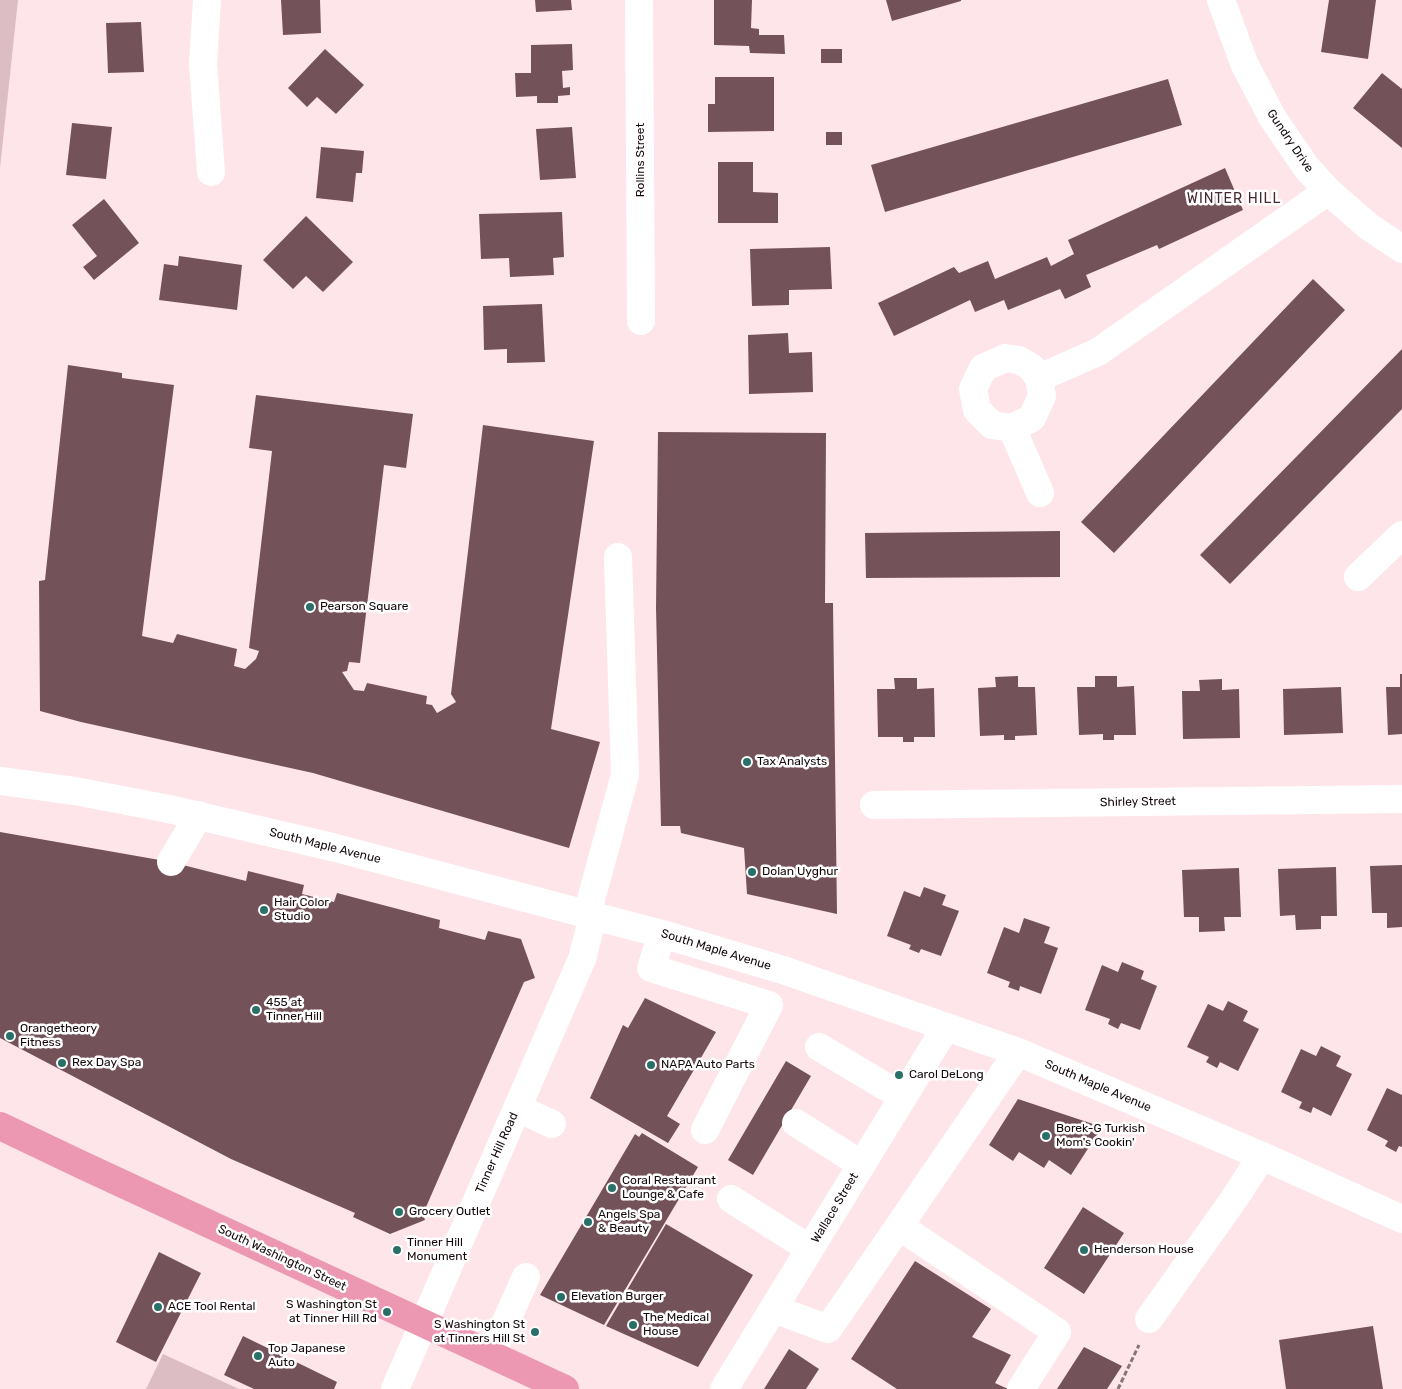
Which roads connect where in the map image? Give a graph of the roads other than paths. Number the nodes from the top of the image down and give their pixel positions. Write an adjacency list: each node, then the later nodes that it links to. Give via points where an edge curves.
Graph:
1 (207, 0): 4 (street, via 202,64)
2 (639, 0): 7 (street, Rollins Street)
3 (1221, 0): 5 (street, Gundry Drive, via 1244,63 1272,117 1306,167)
4 (211, 172)
5 (1328, 192): 6 (street, Gundry Drive, via 1368,226); 8 (street, via 1098,352)
6 (1402, 249)
7 (641, 321)
8 (1039, 378): 9 (street, via 1042,396 1032,418); 9 (street, via 1031,366 1018,360 1005,358 983,368 973,388 977,410 992,425)
9 (1012, 428): 10 (street)
10 (1040, 493)
11 (1402, 535): 13 (street)
12 (618, 556): 19 (street, Tinner Hill Road, via 625,775)
13 (1358, 577)
14 (0, 781): 17 (street, South Maple Avenue, via 75,791)
15 (1402, 799): 16 (street, Shirley Street)
16 (874, 805)
17 (199, 815): 18 (street); 19 (street, South Maple Avenue)
18 (171, 862)
19 (590, 915): 20 (street, South Maple Avenue); 27 (street, Tinner Hill Road, via 582,959)
20 (662, 934): 21 (street, South Maple Avenue); 22 (street, via 651,968)
21 (783, 970): 22 (street); 23 (street, South Maple Avenue)
22 (769, 1005): 31 (street)
23 (946, 1027): 25 (street, South Maple Avenue); 26 (street, Wallace Street)
24 (819, 1047): 26 (street)
25 (1018, 1052): 32 (street, South Maple Avenue); 36 (street)
26 (903, 1097): 33 (street, Wallace Street)
27 (517, 1108): 29 (street); 41 (street, Tinner Hill Road)
28 (796, 1123): 33 (street)
29 (552, 1124)
30 (0, 1126): 41 (main road, South Washington Street)
31 (705, 1130)
32 (1262, 1156): 35 (street, South Maple Avenue); 40 (street)
33 (861, 1164): 37 (street, Wallace Street)
34 (731, 1199): 37 (street)
35 (1402, 1219)
36 (899, 1226): 39 (street, via 828,1329); 46 (street, via 1057,1332)
37 (810, 1249): 39 (street, Wallace Street)
38 (526, 1278): 42 (street)
39 (774, 1309): 45 (street, Wallace Street)
40 (1150, 1319)
41 (423, 1324): 42 (main road, South Washington Street); 43 (street, Tinner Hill Road)
42 (491, 1355): 44 (main road, South Washington Street)
43 (396, 1389)
44 (565, 1389)
45 (724, 1389)
46 (1021, 1389)

